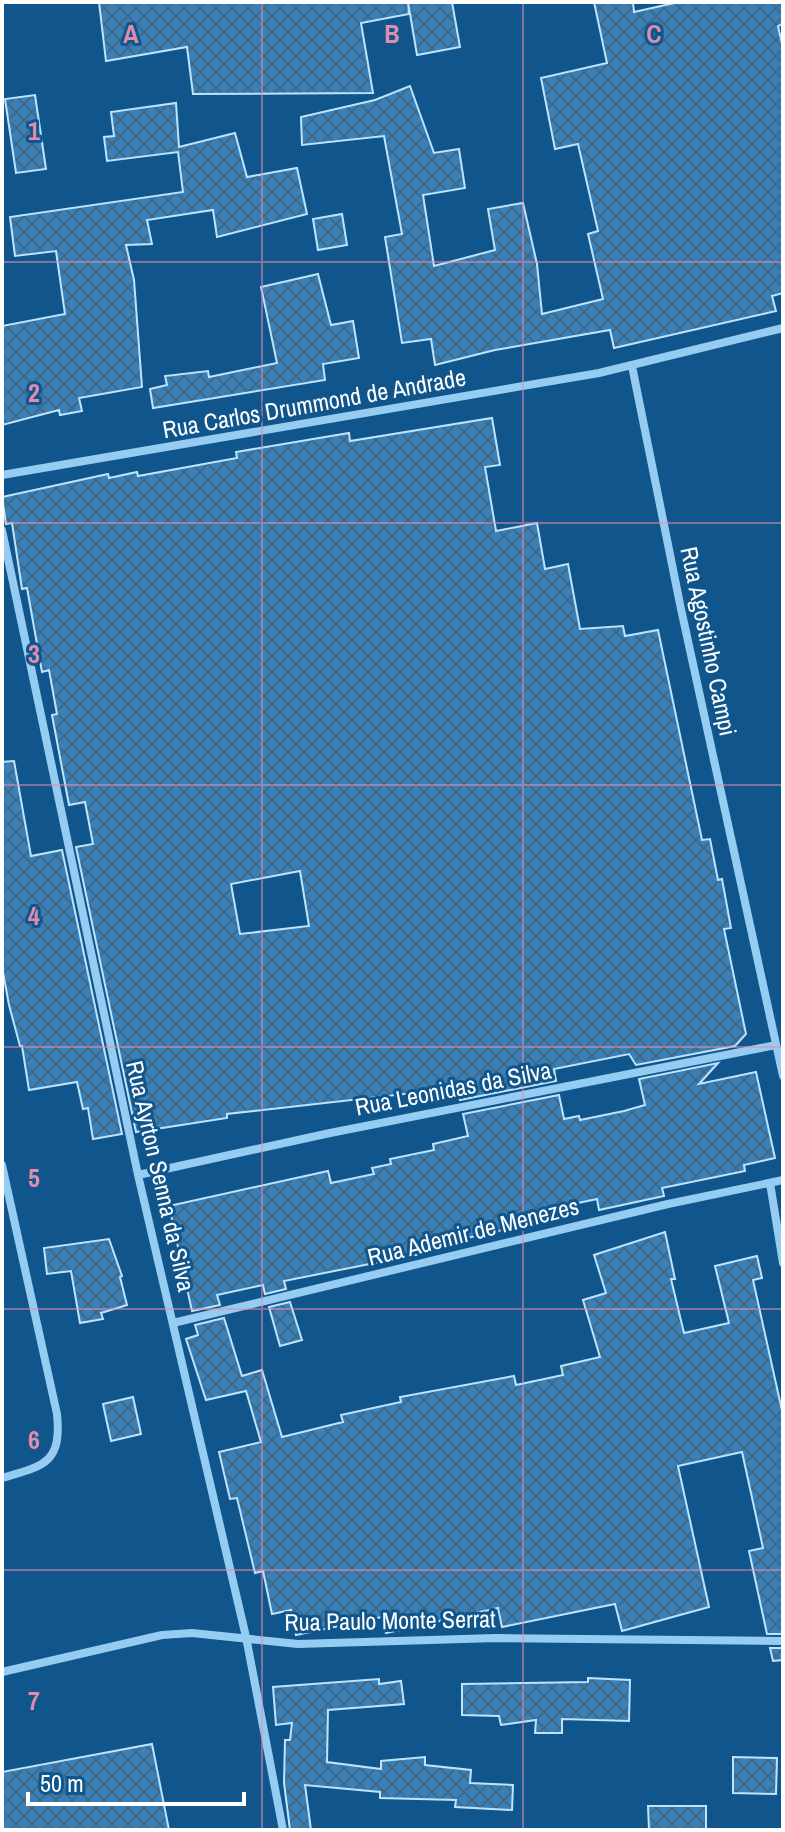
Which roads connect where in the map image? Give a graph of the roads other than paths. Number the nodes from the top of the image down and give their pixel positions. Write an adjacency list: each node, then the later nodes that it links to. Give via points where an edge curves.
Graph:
1 (783, 328): 2 (street)
2 (632, 366): 3 (street, Rua Carlos Drummond de Andrade); 5 (street, Rua Agostinho Campi)
3 (2, 475)
4 (2, 530): 8 (street, Rua Ayrton Senna da Silva)
5 (776, 1045): 6 (street, Rua Agostinho Campi); 8 (street, Rua Leonidas da Silva)
6 (783, 1076)
7 (2, 1165): 13 (street, via 60,1440 52,1457 36,1469)
8 (138, 1175): 12 (street, Rua Ayrton Senna da Silva)
9 (783, 1180): 10 (street, Rua Ademir de Menezes)
10 (770, 1183): 11 (street); 12 (street, Rua Ademir de Menezes)
11 (783, 1263)
12 (173, 1323): 14 (street, Rua Ayrton Senna da Silva)
13 (2, 1478)
14 (246, 1637): 15 (street, Rua Paulo Monte Serrat, via 298,1644 496,1638); 16 (street, Rua Paulo Monte Serrat, via 162,1635); 17 (street, Rua Ayrton Senna da Silva)
15 (783, 1641)
16 (2, 1672)
17 (283, 1830)

